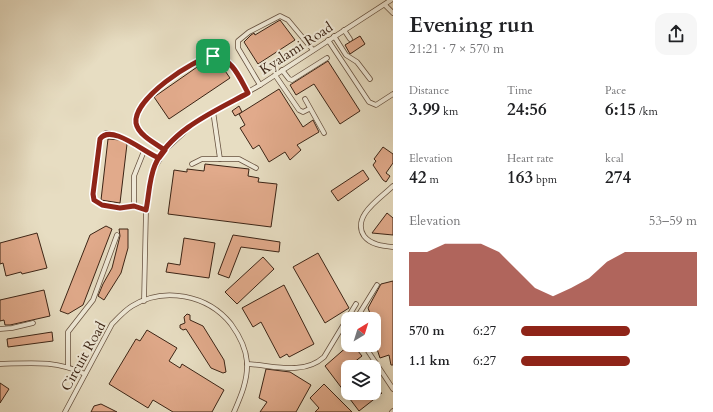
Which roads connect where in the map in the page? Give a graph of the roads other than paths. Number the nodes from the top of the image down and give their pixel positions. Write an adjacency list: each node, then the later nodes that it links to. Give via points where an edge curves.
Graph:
1 (391, 0): 2 (lane, Kyalami Road)
2 (385, 5): 3 (lane); 4 (lane, Kyalami Road)
3 (393, 13)
4 (344, 30): 5 (lane, Kyalami Road); 6 (lane)
5 (334, 36): 7 (lane, Kyalami Road); 12 (lane, via 346,55 357,62)
6 (350, 39)
7 (328, 40): 8 (lane, Kyalami Road); 15 (lane, via 369,102 376,105)
8 (313, 50): 10 (lane, Kyalami Road); 13 (lane, via 288,20 280,16 244,36 238,41 238,48)
9 (327, 58): 10 (lane, via 292,80)
10 (282, 70): 11 (lane, Kyalami Road)
11 (275, 75): 13 (lane, Kyalami Road); 17 (lane, via 299,110 304,112)
12 (370, 80)
13 (260, 85): 14 (lane, Kyalami Road)
14 (248, 93): 18 (lane, Kyalami Road); 20 (lane, via 230,63 220,57 207,57 167,80 148,99 138,114 136,123 152,142)
15 (393, 94)
16 (305, 100): 17 (lane)
17 (310, 109): 19 (lane)
18 (213, 111): 20 (lane, Kyalami Road, via 194,123); 23 (lane)
19 (324, 134)
20 (165, 150): 22 (lane, Kyalami Road)
21 (144, 151): 22 (lane); 27 (lane, via 134,176); 27 (lane, via 117,134 106,133 100,139 94,200 102,205 120,208)
22 (159, 158): 28 (lane, Kyalami Road, via 153,171)
23 (220, 159): 24 (lane, via 202,159); 25 (lane, via 239,159)
24 (192, 164)
25 (256, 168)
26 (393, 186): 30 (lane, via 366,212 360,227 370,241)
27 (134, 206): 28 (lane)
28 (146, 210): 32 (lane, Kyalami Road)
29 (117, 234): 40 (lane, via 93,300 68,332)
30 (393, 247)
31 (376, 285): 34 (lane)
32 (144, 301): 39 (lane, Circuit Road, via 162,296 191,297 214,308 225,316 242,340); 41 (lane, Circuit Road, via 123,313 112,324)
33 (356, 304): 39 (lane, via 318,363 308,367 278,368 265,364)
34 (360, 312)
35 (33, 323): 36 (lane)
36 (0, 329)
37 (369, 352): 42 (lane)
38 (0, 364): 40 (lane, via 46,363)
39 (247, 364): 44 (lane, Circuit Road, via 244,389)
40 (68, 366): 41 (lane)
41 (85, 374): 43 (lane, Circuit Road)
42 (393, 389)
43 (65, 412)
44 (234, 412)

